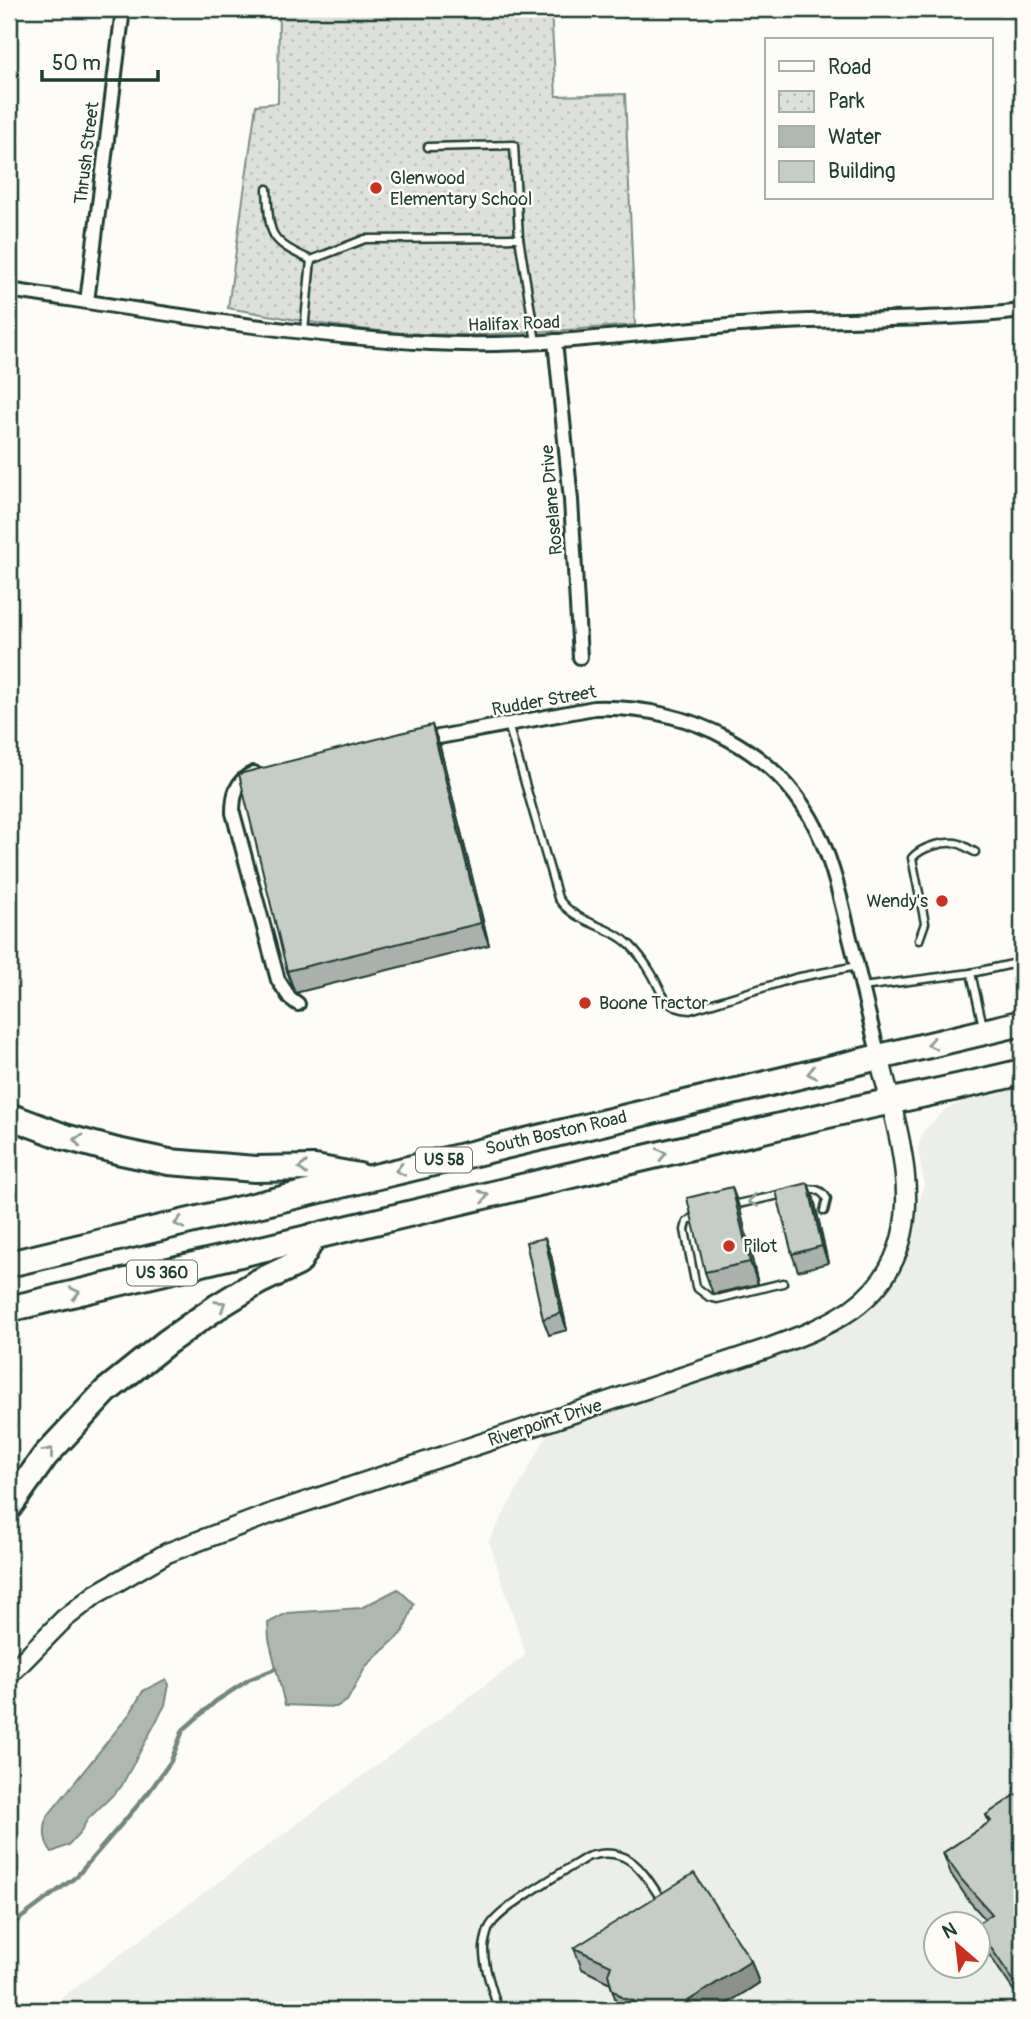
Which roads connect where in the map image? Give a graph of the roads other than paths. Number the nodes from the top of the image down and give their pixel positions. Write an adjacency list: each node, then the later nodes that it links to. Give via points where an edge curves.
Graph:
1 (123, 9): 7 (street, Thrush Street)
2 (428, 147): 4 (lane, via 514,145)
3 (267, 189): 5 (lane, via 269,228 284,247)
4 (519, 238): 5 (lane, via 365,239); 11 (lane)
5 (312, 260): 9 (lane)
6 (9, 290): 7 (street, Halifax Road)
7 (87, 302): 9 (street, Halifax Road)
8 (1022, 311): 10 (street, Halifax Road, via 770,323)
9 (304, 331): 11 (street, Halifax Road, via 431,343)
10 (555, 341): 11 (street, Halifax Road); 12 (street, Roselane Drive)
11 (536, 342)
12 (580, 657)
13 (508, 724): 14 (street, Rudder Street); 19 (street, Rudder Street, via 594,708 644,709 695,722 747,749 773,771 810,816 836,880); 19 (lane, via 558,898 574,916 627,943 641,957 668,1004 690,1010 795,978)
14 (407, 743)
15 (270, 769): 22 (street, via 240,782 233,813 278,980)
16 (975, 852): 17 (lane, via 948,843 921,850 912,858 925,923)
17 (919, 940)
18 (1022, 962): 20 (lane)
19 (857, 966): 21 (street, Rudder Street)
20 (971, 973): 21 (lane); 24 (lane)
21 (862, 986): 25 (street, Rudder Street)
22 (298, 1004)
23 (1022, 1023): 24 (highway, South Boston Road / US 58)
24 (984, 1032): 25 (highway, South Boston Road / US 58, one-way to 25)
25 (879, 1057): 27 (street, Riverpoint Drive); 29 (highway, South Boston Road / US 58, one-way to 29)
26 (1022, 1072): 27 (highway, US 58)
27 (890, 1100): 33 (highway, US 58, one-way to 27); 38 (street, Riverpoint Drive, via 903,1157 906,1214 901,1239 885,1274 854,1308 776,1345 275,1512 167,1553 96,1594 64,1619)
28 (9, 1116): 29 (highway, one-way to 28, via 315,1168 255,1169 169,1161 65,1137)
29 (370, 1178): 34 (highway, South Boston Road / US 58, one-way to 34)
30 (728, 1206): 32 (lane, one-way to 30, via 827,1199 817,1189)
31 (702, 1211): 35 (lane, via 687,1222 685,1230 696,1287 702,1293 717,1299)
32 (824, 1211)
33 (314, 1236): 36 (highway, US 360, one-way to 33); 37 (highway, one-way to 33, via 45,1456 106,1391 218,1307 298,1263)
34 (9, 1264)
35 (783, 1283)
36 (9, 1309)
37 (9, 1507)
38 (9, 1675)
39 (668, 1909): 40 (lane, via 630,1859 610,1853 587,1857 517,1902 489,1927 484,1945)
40 (498, 2010)

